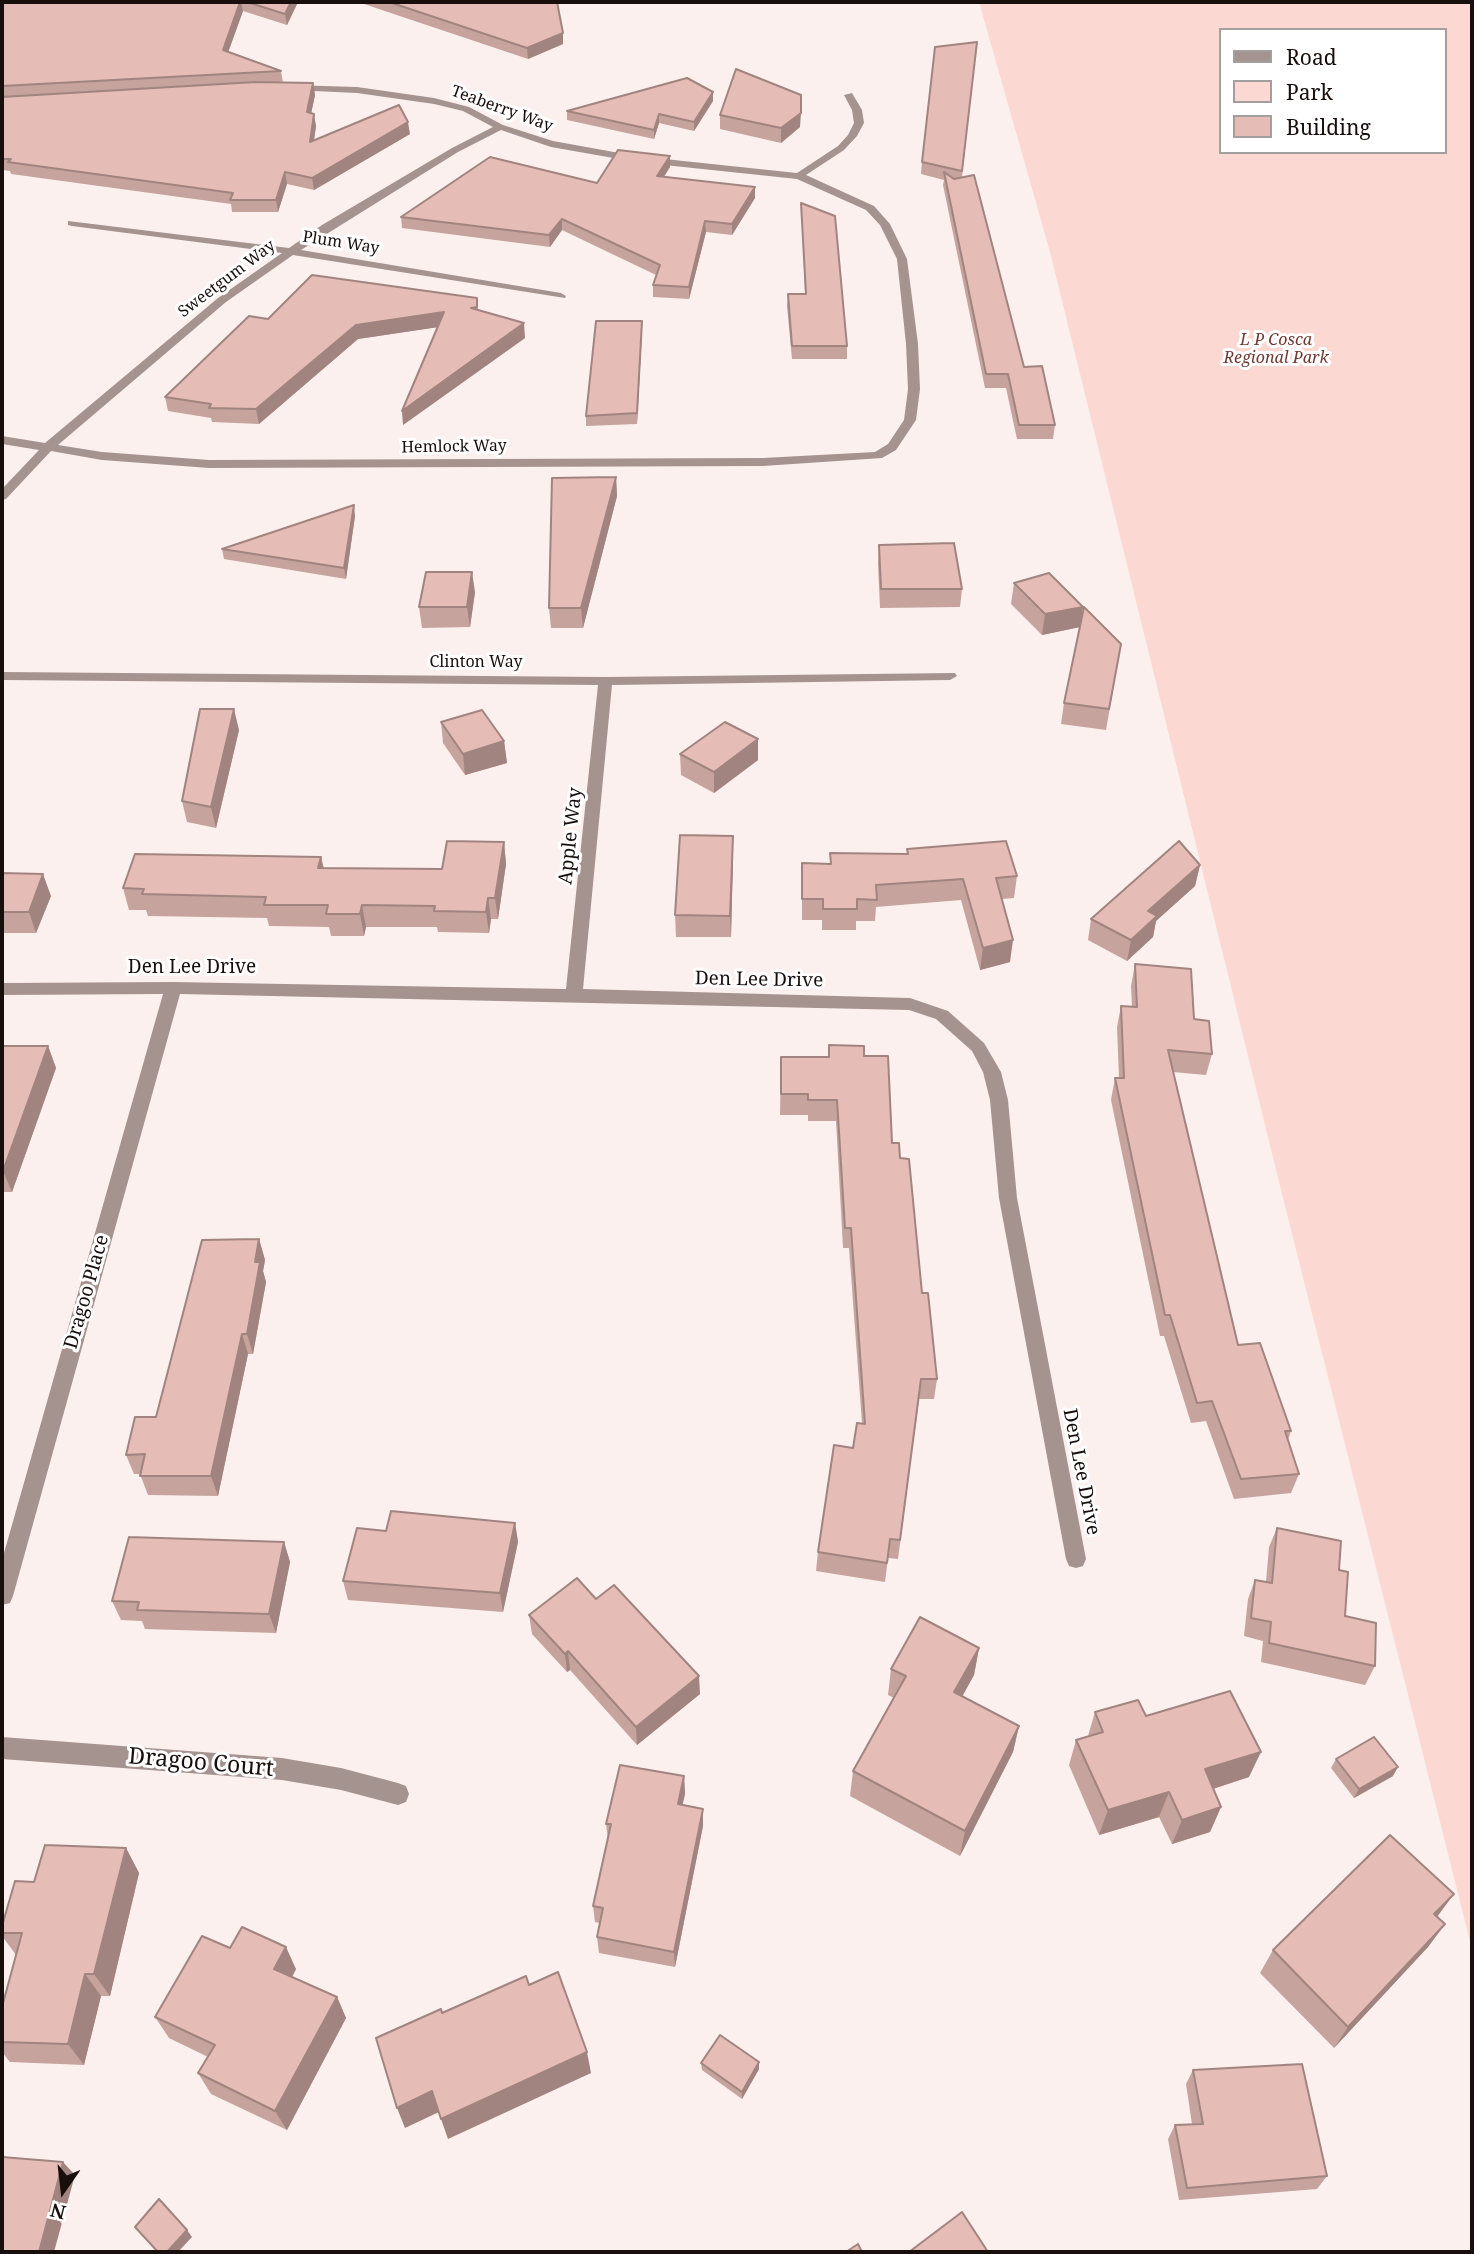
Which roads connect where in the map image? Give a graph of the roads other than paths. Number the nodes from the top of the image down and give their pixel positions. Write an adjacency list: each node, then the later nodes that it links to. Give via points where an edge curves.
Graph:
1 (281, 87): 3 (street, Teaberry Way, via 357,90 434,101 466,109)
2 (849, 95): 4 (street, via 859,123 852,136)
3 (500, 127): 4 (street, Teaberry Way, via 603,155); 6 (street, Sweetgum Way, via 403,180)
4 (799, 176): 8 (street, Teaberry Way, via 870,208 893,238 902,259 914,389 910,420)
5 (72, 223): 6 (street, Plum Way)
6 (290, 251): 7 (street, Plum Way); 10 (street, Sweetgum Way, via 158,352)
7 (561, 296)
8 (901, 435): 10 (street, Hemlock Way, via 878,455 762,462 245,465 160,462)
9 (2, 440): 10 (street, Hemlock Way)
10 (47, 448): 11 (street, Sweetgum Way)
11 (2, 496)
12 (2, 676): 14 (street, Clinton Way)
13 (950, 676): 14 (street, Clinton Way)
14 (605, 681): 17 (street, Apple Way)
15 (173, 988): 16 (street, Den Lee Drive); 17 (street, Den Lee Drive); 19 (street, Dragoo Place)
16 (2, 989)
17 (574, 995): 18 (street, Den Lee Drive, via 910,1004 942,1014 978,1047 992,1072 999,1100 1008,1198)
18 (1076, 1559)
19 (2, 1596)
20 (2, 1748): 21 (street, Dragoo Court, via 282,1769)
21 (398, 1794)

